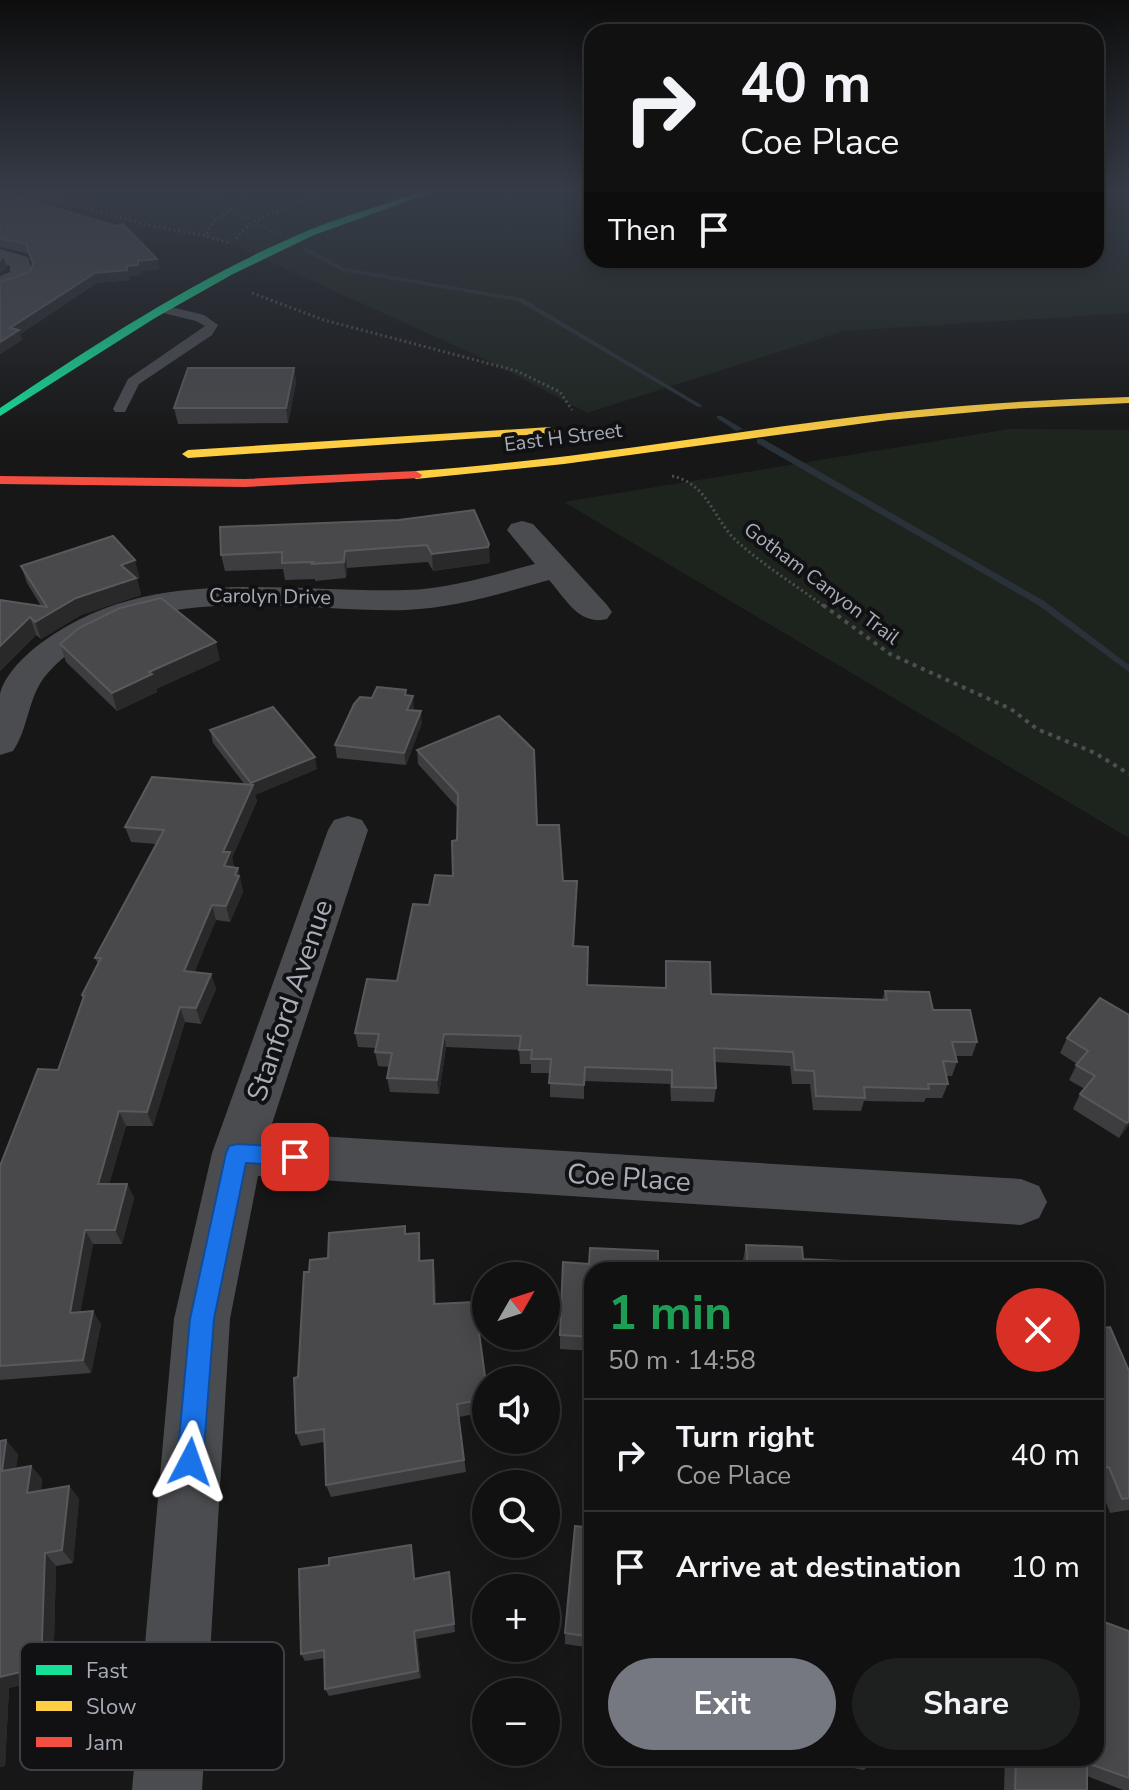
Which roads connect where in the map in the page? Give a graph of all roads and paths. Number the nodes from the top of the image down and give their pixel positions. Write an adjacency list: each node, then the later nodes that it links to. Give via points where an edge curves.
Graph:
1 (224, 277): 2 (main road)
2 (203, 287): 3 (main road); 7 (path, via 252,293 324,320 517,371 560,392)
3 (163, 309): 5 (lane, via 212,325 133,382); 6 (main road)
4 (1129, 400): 10 (main road, East H Street, via 891,417 489,469 269,483)
5 (120, 409)
6 (0, 413)
7 (582, 427): 8 (main road, East H Street)
8 (175, 455)
9 (661, 474): 15 (path, Gotham Canyon Trail, via 686,479 702,491 737,542 890,654 1011,709 1037,729)
10 (0, 480)
11 (522, 530): 12 (street)
12 (557, 568): 13 (street); 14 (street, Carolyn Drive, via 409,600 239,593 143,606 85,630 37,665 24,681)
13 (595, 612)
14 (0, 743)
15 (1129, 774)
16 (348, 830): 17 (street, Stanford Avenue)
17 (237, 1153): 18 (street, Coe Place); 19 (street, Stanford Avenue, via 202,1319)
18 (1021, 1202)
19 (178, 1642)
20 (168, 1770): 21 (street, Stanford Avenue)
21 (167, 1790)

